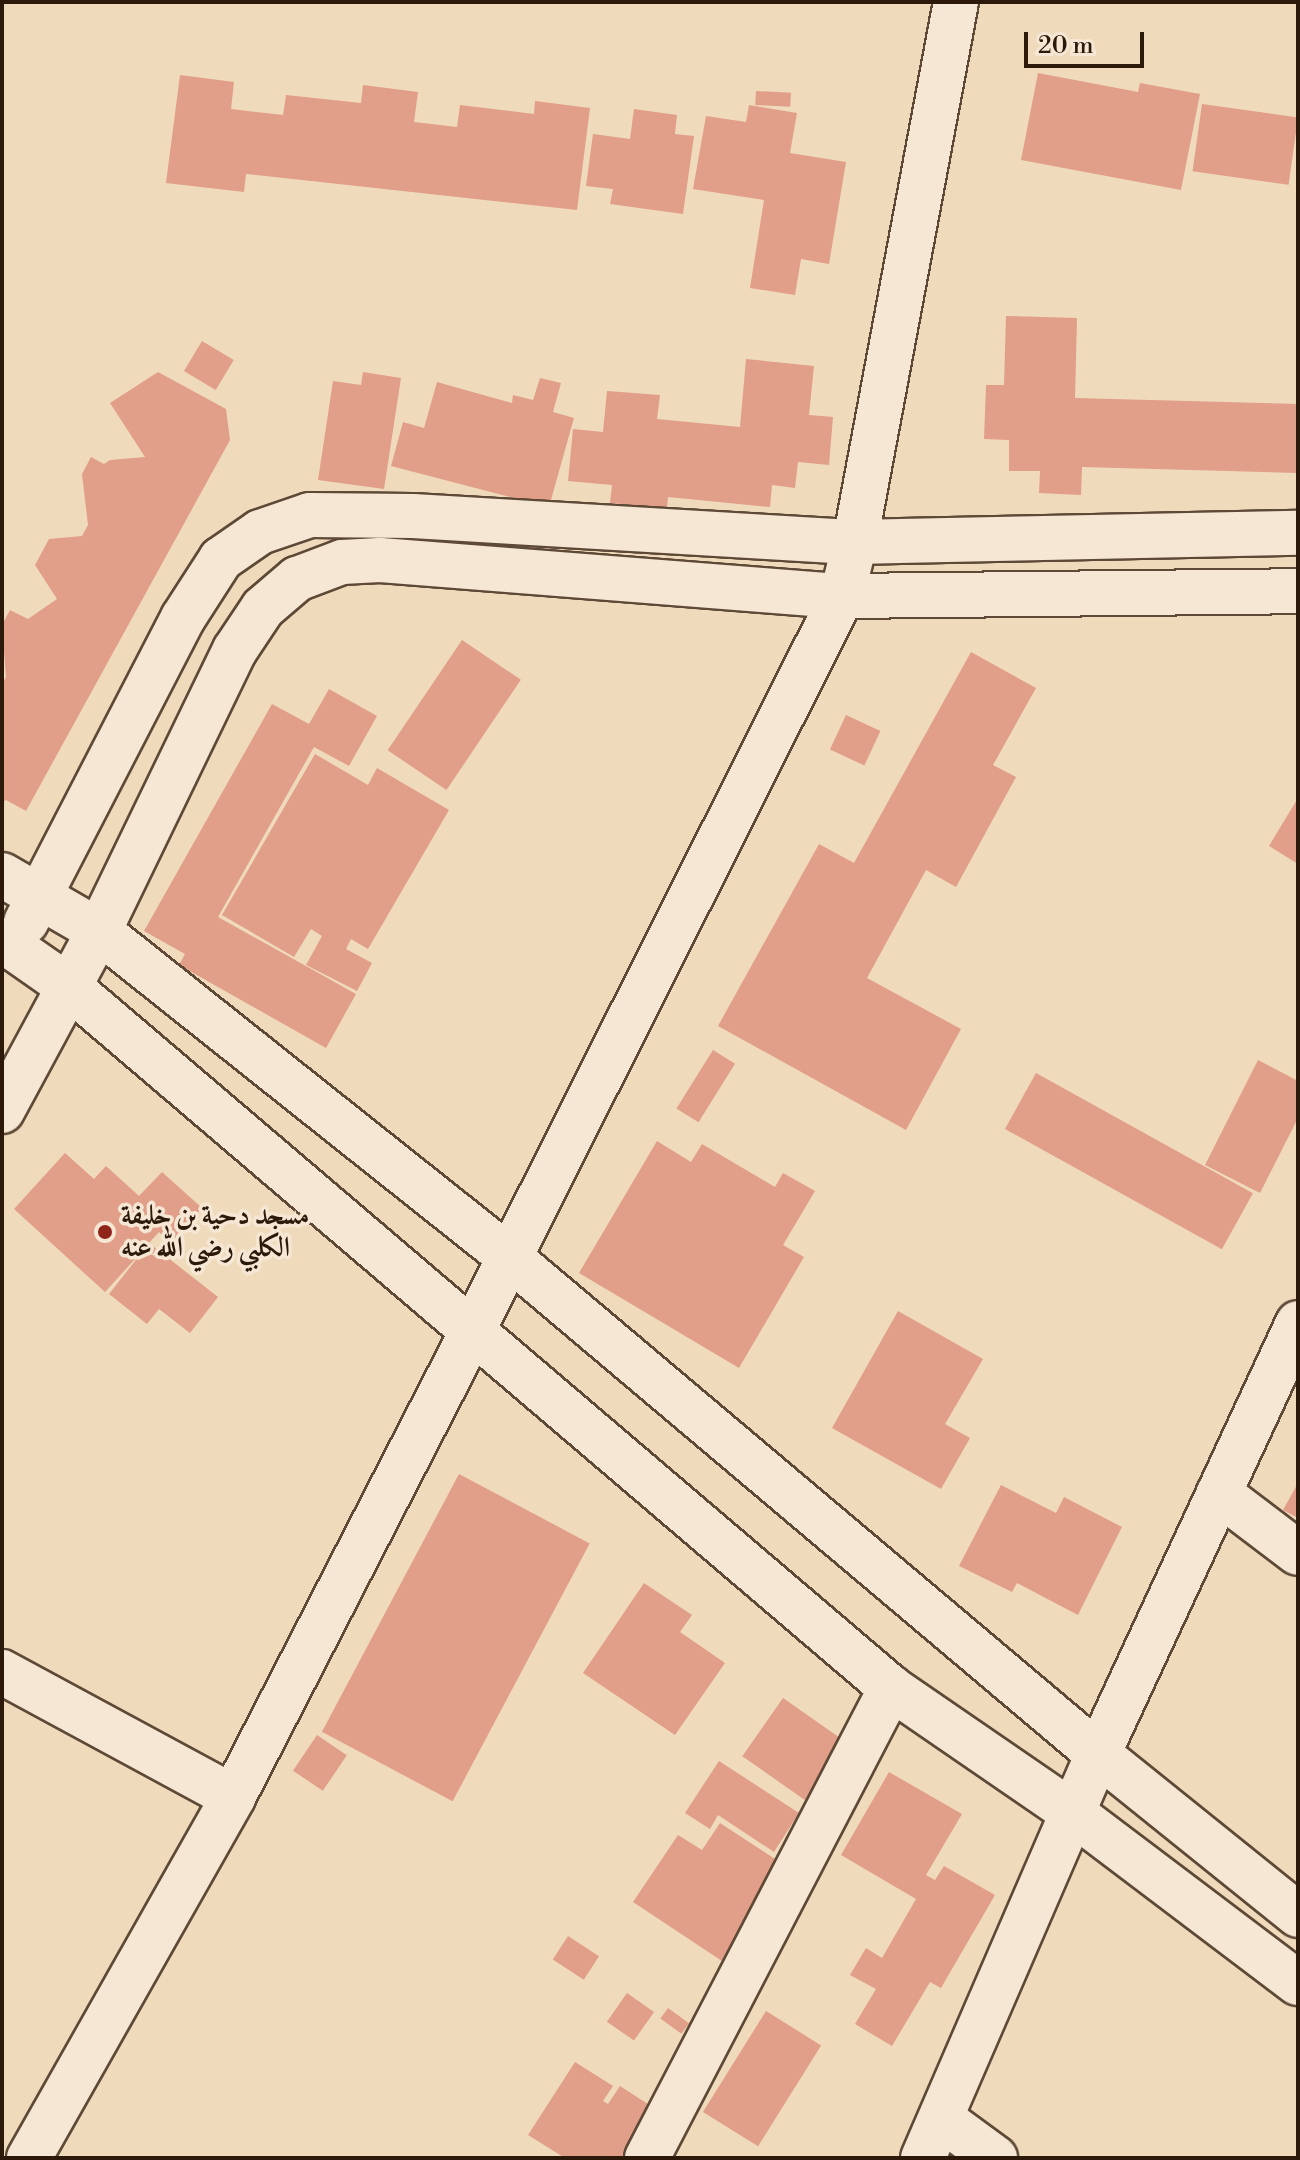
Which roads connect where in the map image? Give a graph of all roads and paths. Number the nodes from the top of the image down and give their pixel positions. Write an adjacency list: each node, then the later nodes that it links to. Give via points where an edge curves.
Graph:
1 (956, 2): 3 (street)
2 (1298, 533): 3 (street)
3 (855, 542): 5 (street); 7 (street, via 350,514 310,515 260,532 221,559 183,618)
4 (1298, 591): 5 (street)
5 (842, 596): 8 (street, via 380,560 342,562 297,579 263,608 235,650); 12 (street)
6 (2, 875): 7 (street)
7 (42, 896): 8 (street); 9 (street)
8 (99, 931): 10 (street); 12 (street)
9 (6, 951): 10 (street)
10 (68, 986): 11 (street); 14 (street)
11 (2, 1111)
12 (509, 1257): 14 (street); 19 (street)
13 (1298, 1323): 15 (street)
14 (473, 1330): 18 (street); 20 (street)
15 (1219, 1493): 16 (street); 19 (street)
16 (1298, 1553)
17 (2, 1672): 20 (street)
18 (891, 1688): 21 (street); 26 (street)
19 (1098, 1754): 21 (street); 22 (street)
20 (233, 1797): 25 (street)
21 (1073, 1813): 23 (street); 24 (street)
22 (1298, 1915)
23 (1298, 1983)
24 (942, 2119): 27 (street); 28 (street)
25 (29, 2158)
26 (647, 2158)
27 (923, 2158)
28 (995, 2158)

